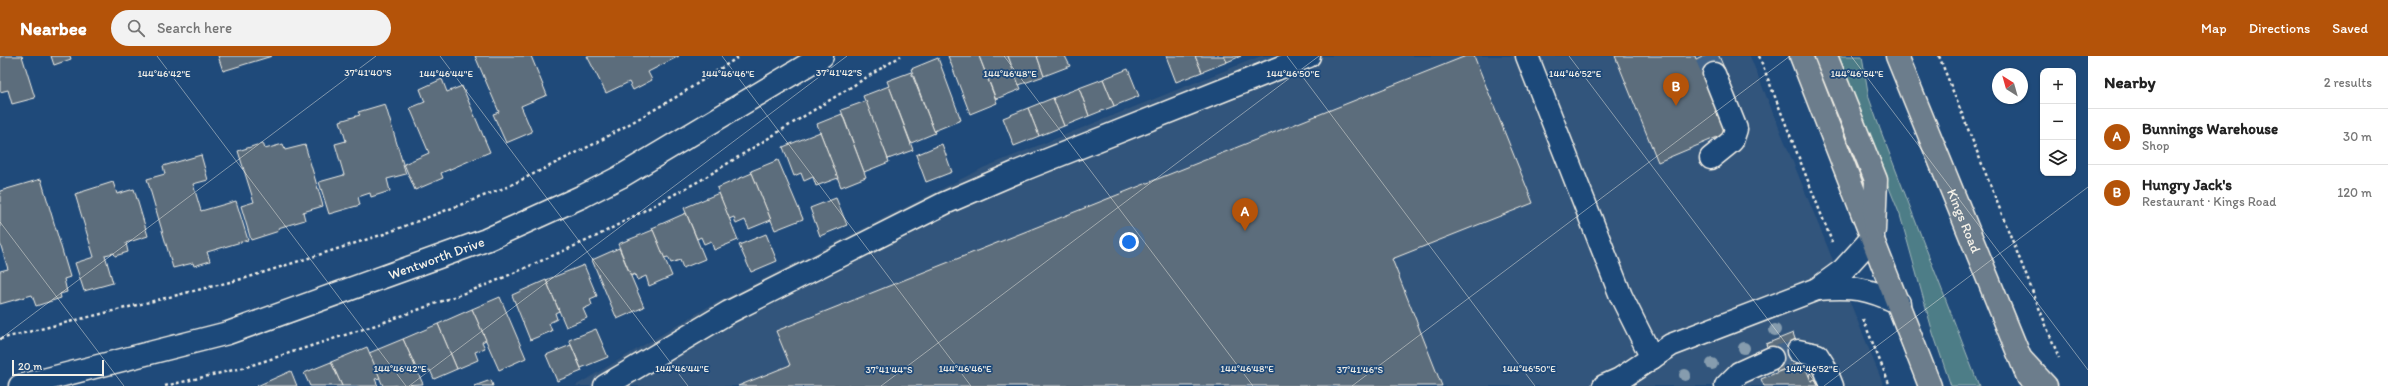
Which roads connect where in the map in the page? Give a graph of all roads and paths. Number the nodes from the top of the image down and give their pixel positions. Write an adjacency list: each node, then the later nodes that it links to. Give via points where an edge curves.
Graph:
1 (740, 56): 16 (path, via 678,96 596,143 507,187 384,234 246,278)
2 (822, 56): 10 (street, Wentworth Drive)
3 (1309, 56): 23 (street, via 945,203 729,312)
4 (1527, 56): 18 (street, via 1621,296)
5 (1759, 56): 14 (path)
6 (1801, 56): 13 (main road)
7 (1826, 56): 13 (main road, via 1876,180)
8 (1897, 56): 20 (main road, Kings Road)
9 (1939, 56): 21 (path)
10 (798, 62): 22 (street, Wentworth Drive, via 620,177 486,240 228,333)
11 (1714, 74): 12 (street, via 1736,129 1732,141)
12 (1711, 158)
13 (1874, 237): 14 (street); 15 (main road)
14 (1847, 278): 15 (street); 18 (street, via 1671,345); 27 (path)
15 (1899, 303): 28 (main road)
16 (0, 340)
17 (1798, 351): 26 (street, via 1817,355)
18 (1652, 358): 24 (street)
19 (1772, 358): 25 (street, via 1739,373)
20 (2022, 360): 29 (main road, Kings Road); 30 (main road)
21 (2062, 365)
22 (20, 386)
23 (605, 386)
24 (1604, 386)
25 (1726, 386)
26 (1832, 386)
27 (1890, 386)
28 (1930, 386)
29 (2032, 386)
30 (2046, 386)

